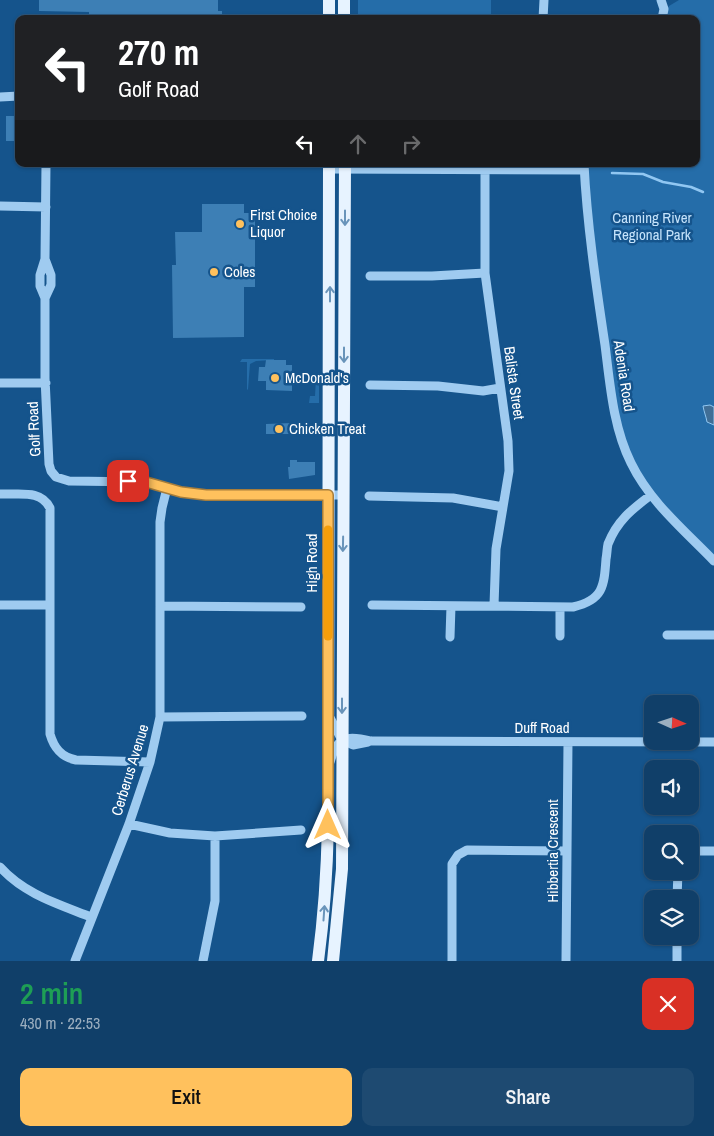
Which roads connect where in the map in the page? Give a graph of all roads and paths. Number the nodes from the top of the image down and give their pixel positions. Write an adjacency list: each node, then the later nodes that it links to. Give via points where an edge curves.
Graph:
1 (329, 0): 5 (main road)
2 (344, 0): 6 (main road)
3 (544, 0): 7 (street)
4 (661, 0): 8 (street)
5 (329, 15)
6 (344, 15)
7 (543, 15)
8 (663, 15)
9 (15, 96): 10 (street)
10 (0, 97)
11 (46, 167): 17 (street, Golf Road)
12 (329, 167): 26 (main road, High Road, one-way to 12)
13 (345, 167): 14 (street); 27 (main road, High Road, one-way to 27)
14 (485, 167): 15 (street); 18 (street, Balista Street)
15 (584, 167): 28 (street, Adenia Road, via 594,269 618,429 631,462)
16 (0, 206): 17 (street)
17 (46, 207): 21 (street, Golf Road, via 45,259 51,275 51,285 45,298)
18 (486, 273): 19 (street); 23 (street, Balista Street)
19 (370, 276)
20 (0, 383): 21 (street)
21 (46, 383): 24 (street, Golf Road, via 49,464 56,476 69,481 137,482)
22 (370, 385): 23 (street, via 438,386 483,391)
23 (500, 388): 30 (street, Balista Street, via 509,464)
24 (167, 488): 26 (street, Golf Road, via 206,495); 36 (street, Cerberus Avenue, via 160,522)
25 (0, 494): 33 (street, via 36,495 47,501 50,508)
26 (328, 495): 27 (street, Golf Road); 44 (main road, High Road)
27 (343, 495): 47 (main road, High Road, one-way to 47)
28 (650, 495): 31 (street, Adenia Road); 39 (street, via 628,512 616,528 608,546 602,588 595,597 587,604)
29 (369, 496): 30 (street, via 453,498)
30 (503, 507): 35 (street, Balista Street, via 496,549)
31 (714, 561)
32 (0, 605): 33 (street)
33 (49, 605): 50 (street, via 50,734 53,745 67,758 76,760)
34 (372, 605): 37 (street)
35 (494, 605): 37 (street); 39 (street)
36 (160, 606): 38 (street); 46 (street, Cerberus Avenue)
37 (451, 606): 43 (street)
38 (301, 607)
39 (560, 607): 42 (street)
40 (668, 635): 41 (street)
41 (714, 635)
42 (560, 636)
43 (450, 637)
44 (328, 715): 47 (street); 51 (main road, High Road)
45 (302, 716): 46 (street)
46 (160, 717): 50 (street, Cerberus Avenue)
47 (342, 740): 48 (street, Duff Road, via 353,745 370,741); 51 (street); 64 (main road, High Road, via 342,868)
48 (568, 742): 49 (street, Duff Road); 55 (street, Hibbertia Crescent)
49 (714, 742)
50 (150, 762): 52 (street, Cerberus Avenue)
51 (328, 769): 63 (main road, High Road, one-way to 51, via 327,868)
52 (129, 824): 54 (street, via 170,833); 59 (street, Cerberus Avenue)
53 (301, 830): 54 (street)
54 (214, 836): 62 (street, via 215,901)
55 (567, 851): 65 (street, via 467,850 458,855 452,864); 66 (street, Hibbertia Crescent)
56 (699, 851): 57 (street)
57 (714, 851)
58 (0, 867): 59 (street, via 25,889)
59 (91, 917): 61 (street, Cerberus Avenue)
60 (677, 945): 67 (street)
61 (75, 961)
62 (203, 961)
63 (318, 961)
64 (333, 961)
65 (452, 961)
66 (566, 961)
67 (677, 961)

